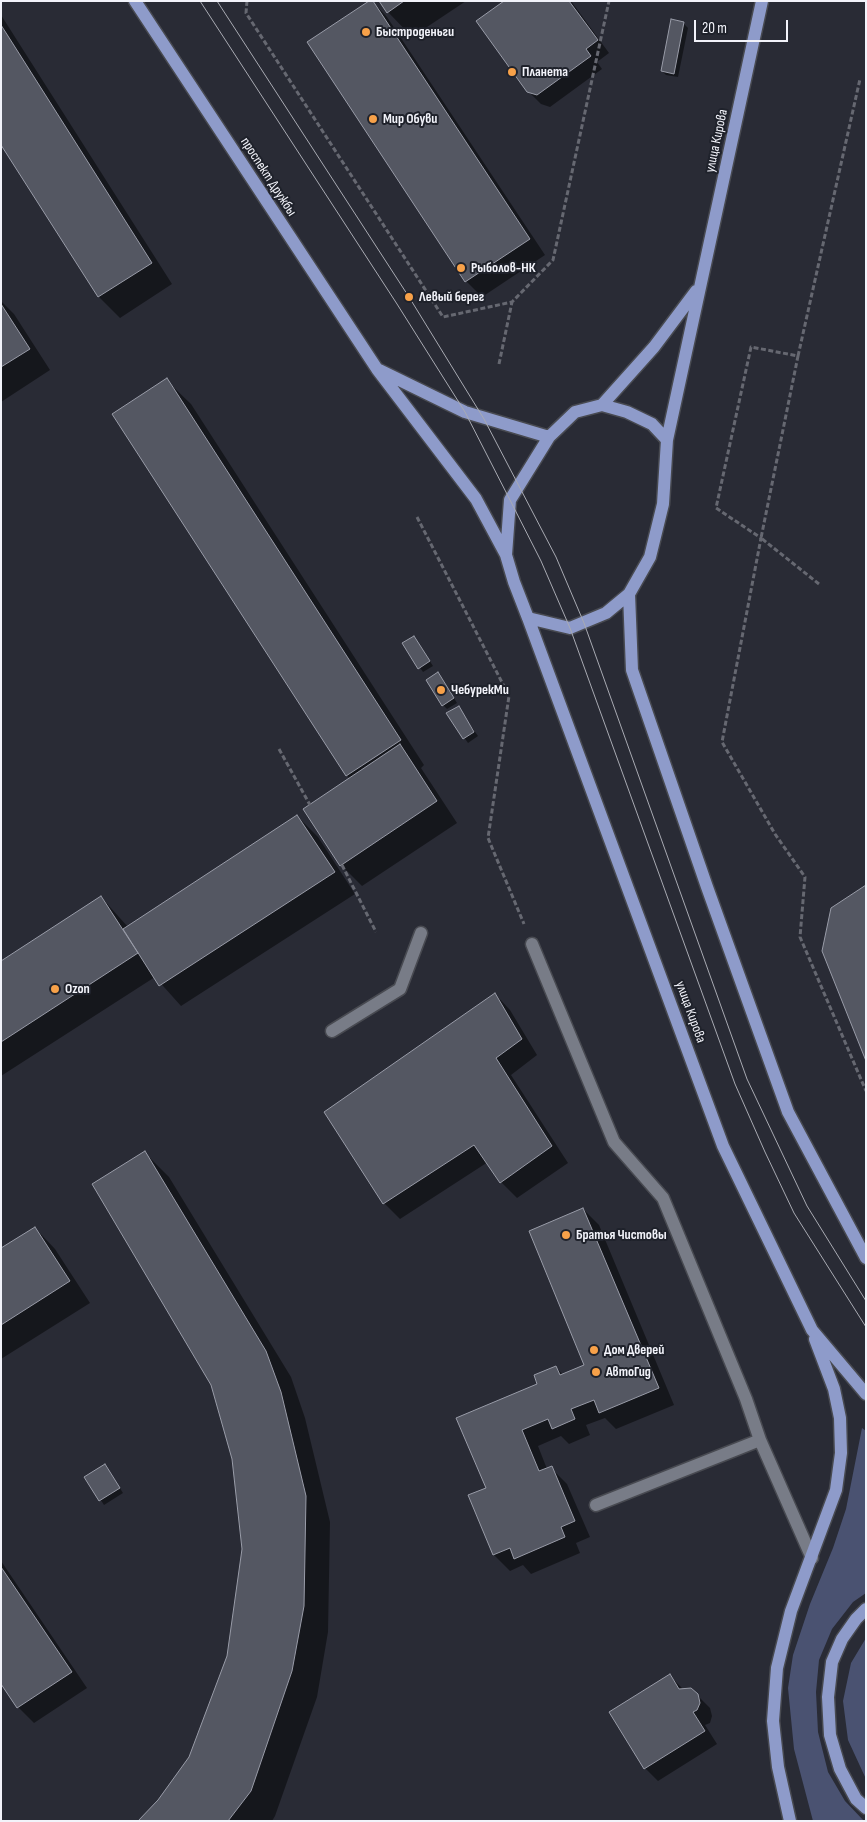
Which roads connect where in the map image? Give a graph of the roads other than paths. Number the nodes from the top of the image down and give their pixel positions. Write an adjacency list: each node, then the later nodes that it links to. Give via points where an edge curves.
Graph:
1 (136, 1): 4 (main road, проспект Дружбы)
2 (762, 1): 3 (main road, улица Кирова)
3 (699, 287): 5 (main road, улица Кирова, via 654,347); 7 (main road, улица Кирова)
4 (376, 369): 6 (main road, via 465,412); 8 (main road, проспект Дружбы, via 476,499)
5 (602, 405): 6 (main road, via 575,412); 7 (main road, via 652,424)
6 (549, 437): 8 (main road, via 510,500)
7 (667, 440): 9 (main road, улица Кирова, via 664,504 650,557)
8 (506, 555): 10 (main road, улица Кирова)
9 (630, 594): 10 (main road, via 606,613 570,628); 14 (main road, via 632,670 707,887 788,1112)
10 (528, 618): 15 (main road, улица Кирова, via 724,1146)
11 (421, 933): 13 (lane, via 400,989)
12 (532, 944): 17 (lane, via 614,1142 663,1198)
13 (332, 1031)
14 (866, 1258)
15 (812, 1330): 16 (main road, улица Кирова); 19 (main road, via 834,1389 841,1444 836,1490)
16 (866, 1394)
17 (760, 1440): 18 (lane); 19 (lane)
18 (596, 1505)
19 (812, 1558): 22 (main road, via 791,1611 780,1658 773,1721 778,1766)
20 (866, 1610): 21 (main road, via 842,1639 832,1662 828,1697 830,1735 840,1769 856,1799)
21 (866, 1808)
22 (790, 1821)

